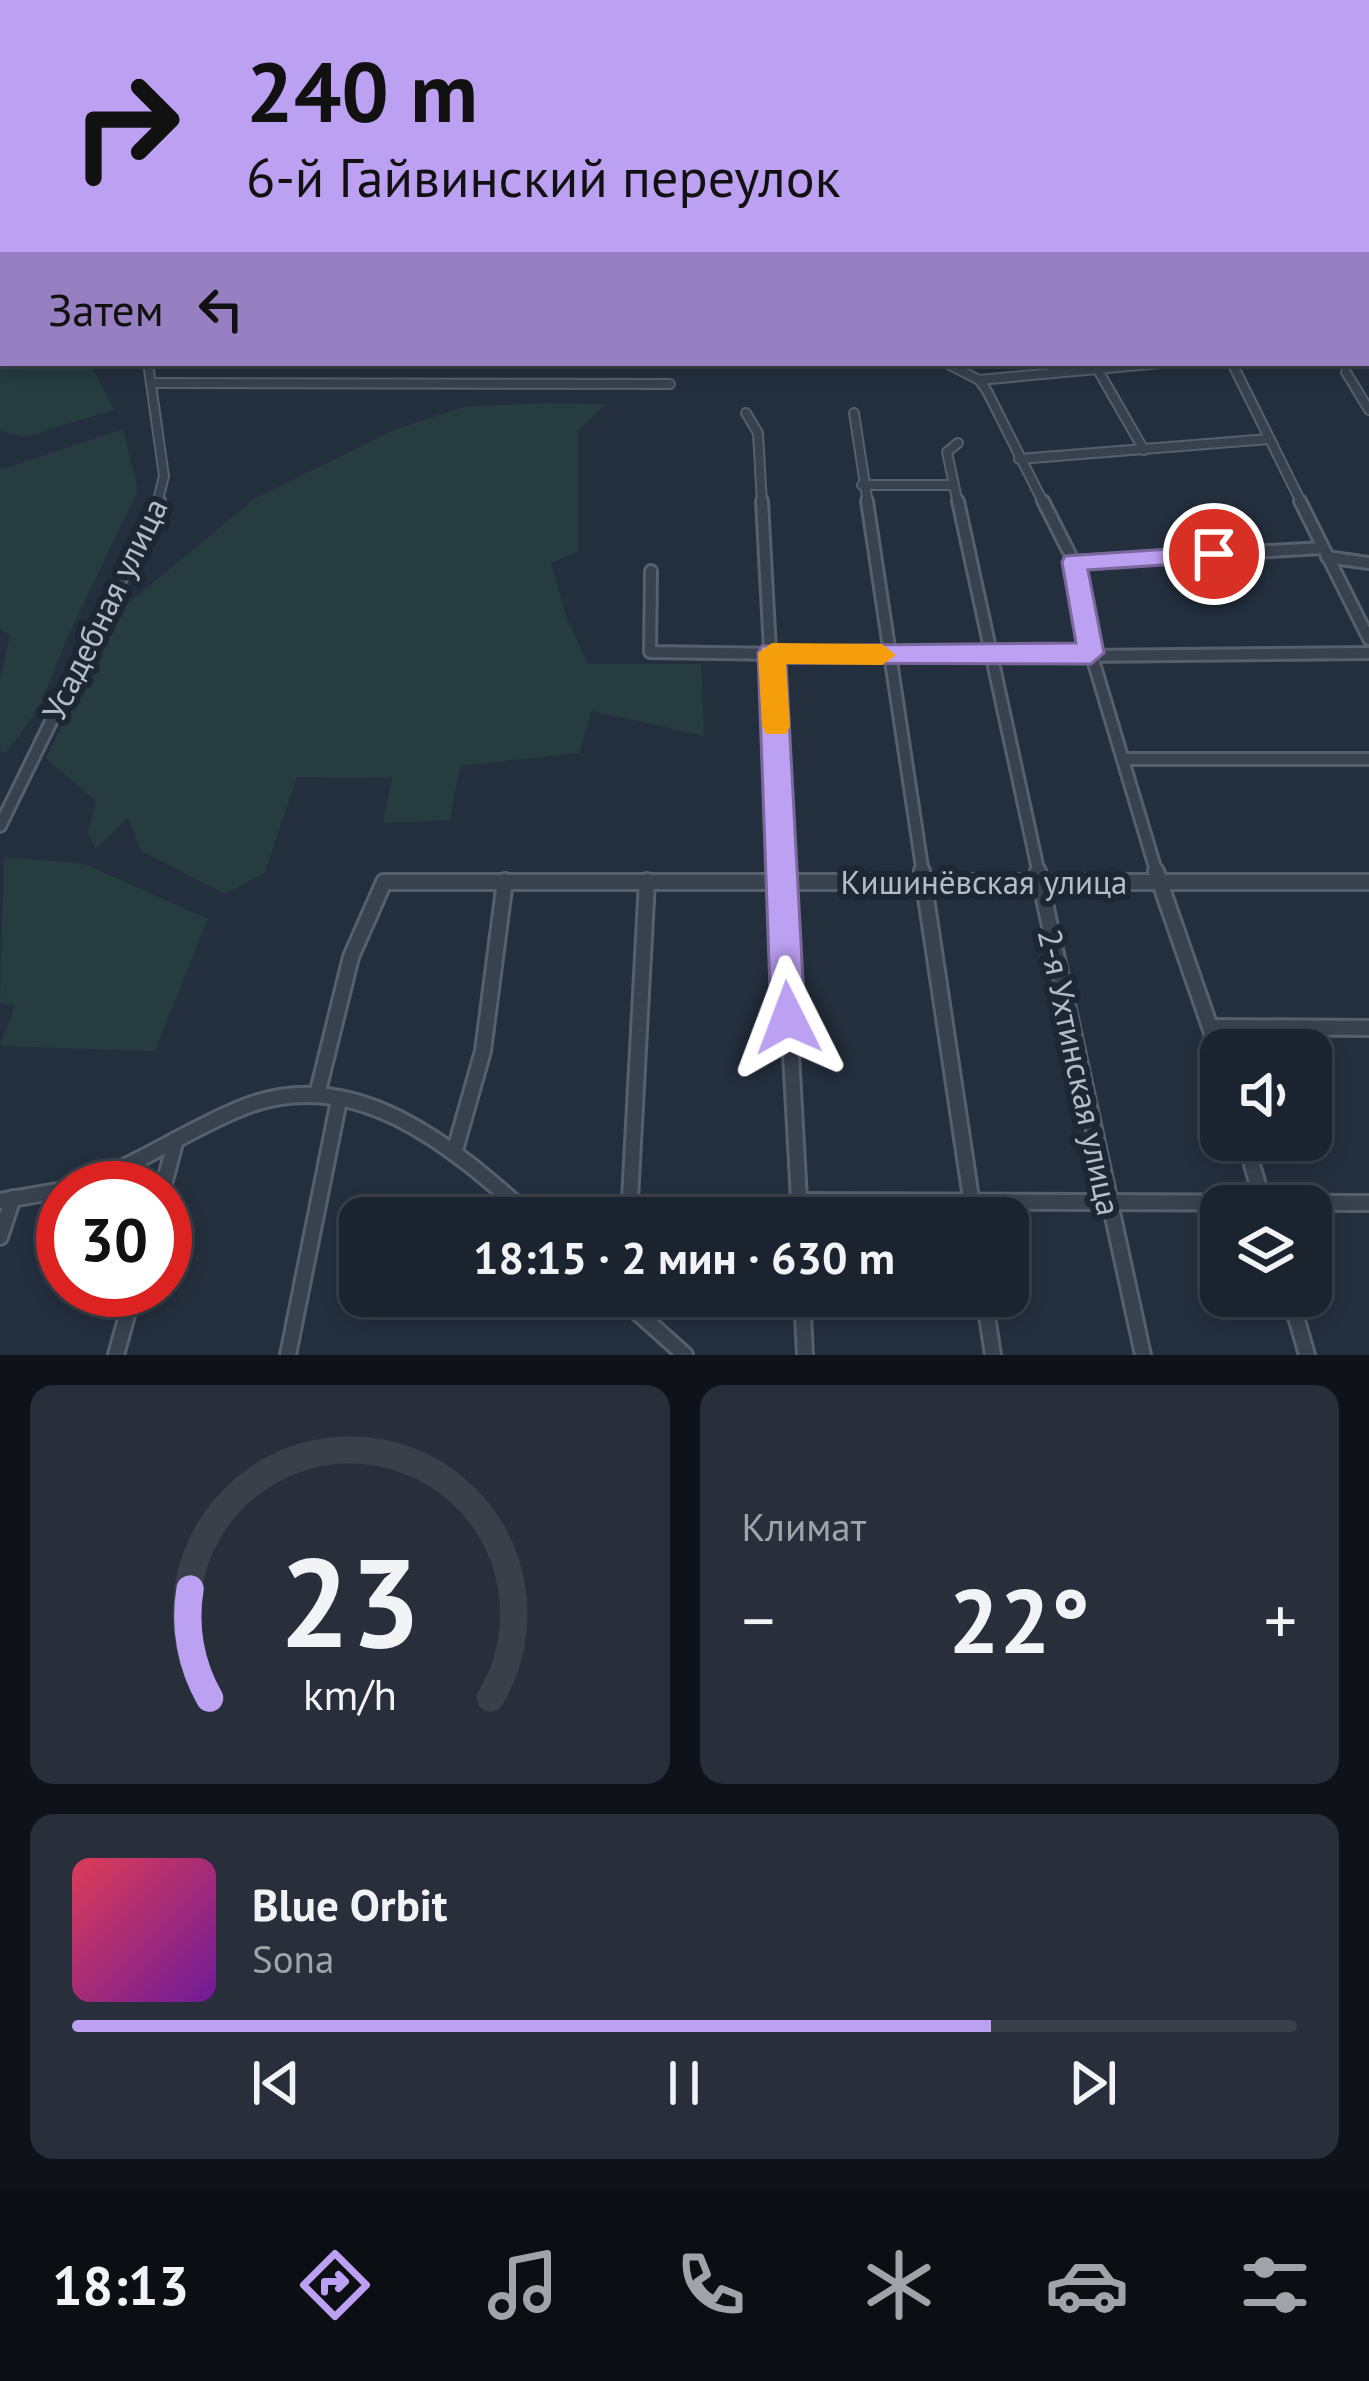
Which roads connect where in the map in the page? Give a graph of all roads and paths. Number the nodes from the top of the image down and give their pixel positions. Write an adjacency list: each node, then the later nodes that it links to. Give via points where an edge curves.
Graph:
1 (149, 366): 10 (street)
2 (952, 366): 9 (street)
3 (1034, 366): 8 (street)
4 (1120, 366): 6 (street)
5 (1233, 366): 15 (street)
6 (1098, 370): 8 (street); 17 (street)
7 (1346, 372): 12 (street)
8 (1037, 375): 9 (street)
9 (980, 380): 18 (street)
10 (157, 383): 11 (street); 33 (street, Усадебная улица, via 162,494)
11 (670, 384)
12 (1369, 410)
13 (746, 413): 26 (street, via 758,433)
14 (854, 413): 20 (street)
15 (1269, 439): 17 (street); 21 (street)
16 (958, 443): 19 (street, 2-я Ухтинская улица, via 947,452)
17 (1144, 450): 18 (street)
18 (1019, 459): 22 (street)
19 (951, 484): 20 (street); 30 (street, 2-я Ухтинская улица)
20 (862, 485): 29 (street)
21 (1325, 553): 22 (street); 23 (street); 25 (street)
22 (1074, 562): 27 (street)
23 (1369, 563)
24 (651, 571): 26 (street, via 650,652)
25 (1369, 639)
26 (772, 653): 29 (street); 37 (street)
27 (1091, 653): 28 (street); 30 (street); 31 (street)
28 (1369, 653)
29 (888, 655): 30 (street); 34 (street)
30 (993, 657): 38 (street, 2-я Ухтинская улица)
31 (1125, 759): 32 (street); 39 (street)
32 (1369, 760)
33 (0, 826)
34 (924, 880): 37 (street, Кишинёвская улица); 38 (street, Кишинёвская улица); 52 (street)
35 (505, 881): 36 (street, Кишинёвская улица); 43 (street, Кишинёвская улица, via 384,881 351,957); 46 (street, via 475,1099)
36 (646, 881): 37 (street, Кишинёвская улица); 50 (street)
37 (781, 881): 51 (street)
38 (1039, 881): 39 (street, Кишинёвская улица); 55 (street, 2-я Ухтинская улица)
39 (1158, 881): 40 (street, Кишинёвская улица); 41 (street)
40 (1369, 882)
41 (1211, 1027): 42 (street)
42 (1369, 1028)
43 (317, 1096): 44 (street); 45 (street, via 243,1106)
44 (339, 1100): 46 (street, via 395,1116); 66 (street)
45 (175, 1143): 47 (street); 48 (street)
46 (454, 1150): 49 (street)
47 (142, 1161)
48 (170, 1161)
49 (508, 1197)
50 (630, 1197)
51 (799, 1197)
52 (970, 1197)
53 (7, 1199): 59 (street)
54 (1369, 1202): 56 (street)
55 (1108, 1203): 57 (street); 58 (street); 70 (street, 2-я Ухтинская улица)
56 (1332, 1203)
57 (1200, 1204)
58 (1029, 1207)
59 (0, 1237)
60 (127, 1317): 65 (street)
61 (642, 1317): 67 (street)
62 (803, 1317): 68 (street)
63 (987, 1317): 69 (street)
64 (1296, 1317): 71 (street)
65 (116, 1355)
66 (288, 1355)
67 (685, 1355)
68 (805, 1355)
69 (993, 1355)
70 (1143, 1355)
71 (1307, 1355)

